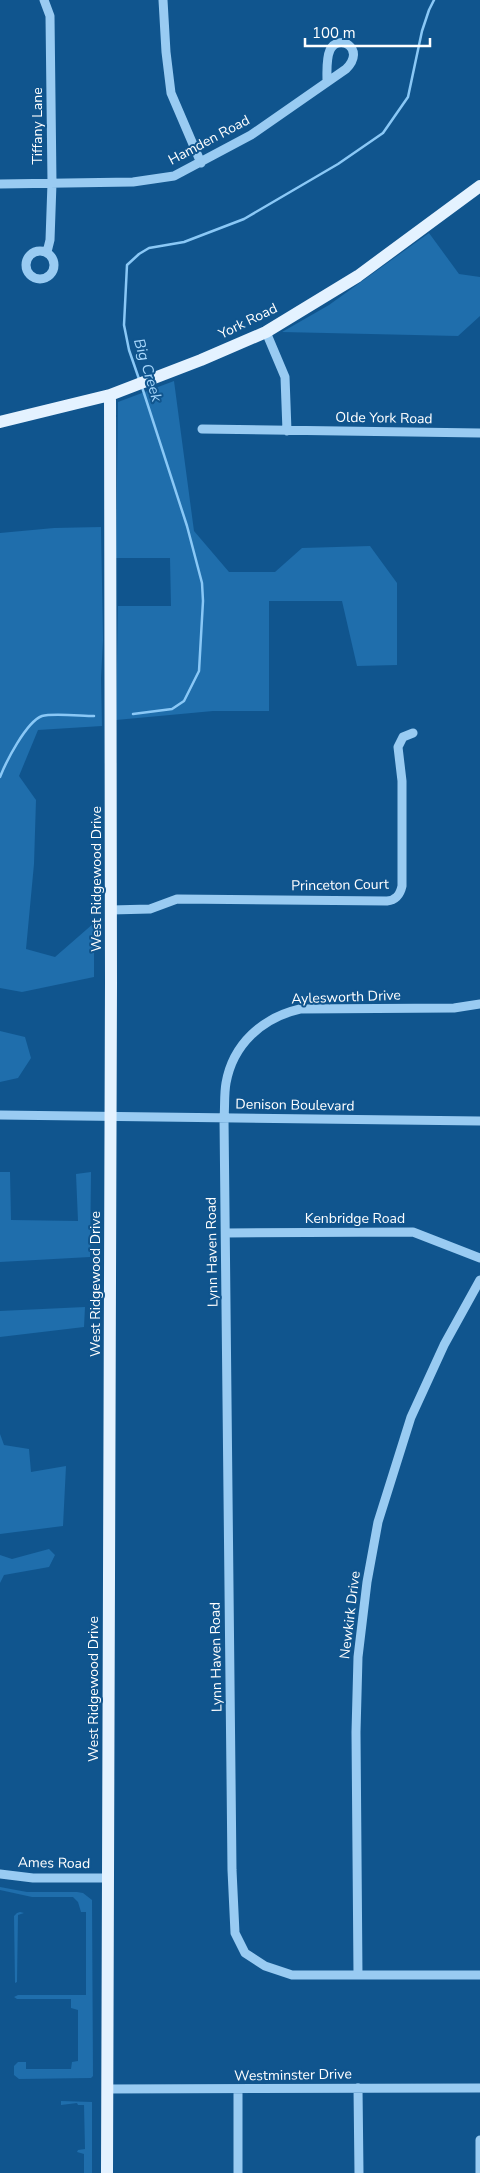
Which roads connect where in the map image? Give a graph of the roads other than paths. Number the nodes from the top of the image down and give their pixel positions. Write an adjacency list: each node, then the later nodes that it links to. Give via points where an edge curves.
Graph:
1 (44, 0): 5 (street, Tiffany Lane, via 50,16)
2 (163, 0): 4 (street, via 171,94)
3 (327, 81): 4 (street, Hamden Road, via 251,135)
4 (201, 162): 5 (street, Hamden Road, via 166,178 133,182)
5 (52, 183): 6 (street, Hamden Road); 8 (street, Tiffany Lane)
6 (0, 184)
7 (480, 186): 9 (main road, York Road, via 358,276)
8 (47, 252)
9 (266, 332): 10 (main road, York Road); 13 (street, via 285,378)
10 (110, 395): 11 (main road, York Road); 16 (main road, West Ridgewood Drive)
11 (0, 422)
12 (202, 430): 13 (street, Olde York Road)
13 (287, 431): 14 (street, Olde York Road)
14 (480, 432)
15 (413, 733): 16 (street, Princeton Court, via 403,737 398,747 402,781 402,886 394,899 180,899 148,910)
16 (111, 910): 19 (main road, West Ridgewood Drive)
17 (480, 1004): 20 (street, Aylesworth Drive, via 454,1008 300,1009 282,1013 260,1026 242,1043 226,1083)
18 (0, 1114): 19 (street, Denison Boulevard)
19 (110, 1116): 20 (street, Denison Boulevard); 26 (main road, West Ridgewood Drive)
20 (224, 1118): 21 (street, Denison Boulevard); 22 (street, Lynn Haven Road)
21 (480, 1121)
22 (226, 1233): 23 (street, Kenbridge Road, via 413,1232); 27 (street, Lynn Haven Road, via 234,1933 246,1953 265,1966 292,1975)
23 (480, 1258)
24 (480, 1280): 27 (street, Newkirk Drive, via 444,1345 411,1417 378,1522 366,1582 358,1657 356,1732)
25 (0, 1874): 26 (street, Ames Road, via 33,1878)
26 (108, 1878): 31 (main road, West Ridgewood Drive)
27 (358, 1975): 28 (street, Lynn Haven Road)
28 (480, 1975)
29 (358, 2088): 30 (street, Westminster Drive); 32 (street, Westminster Drive); 36 (street)
30 (480, 2088)
31 (107, 2089): 32 (street, Westminster Drive); 34 (main road, West Ridgewood Drive)
32 (238, 2089): 35 (street)
33 (480, 2140): 37 (street)
34 (107, 2173)
35 (238, 2173)
36 (359, 2173)
37 (480, 2173)

